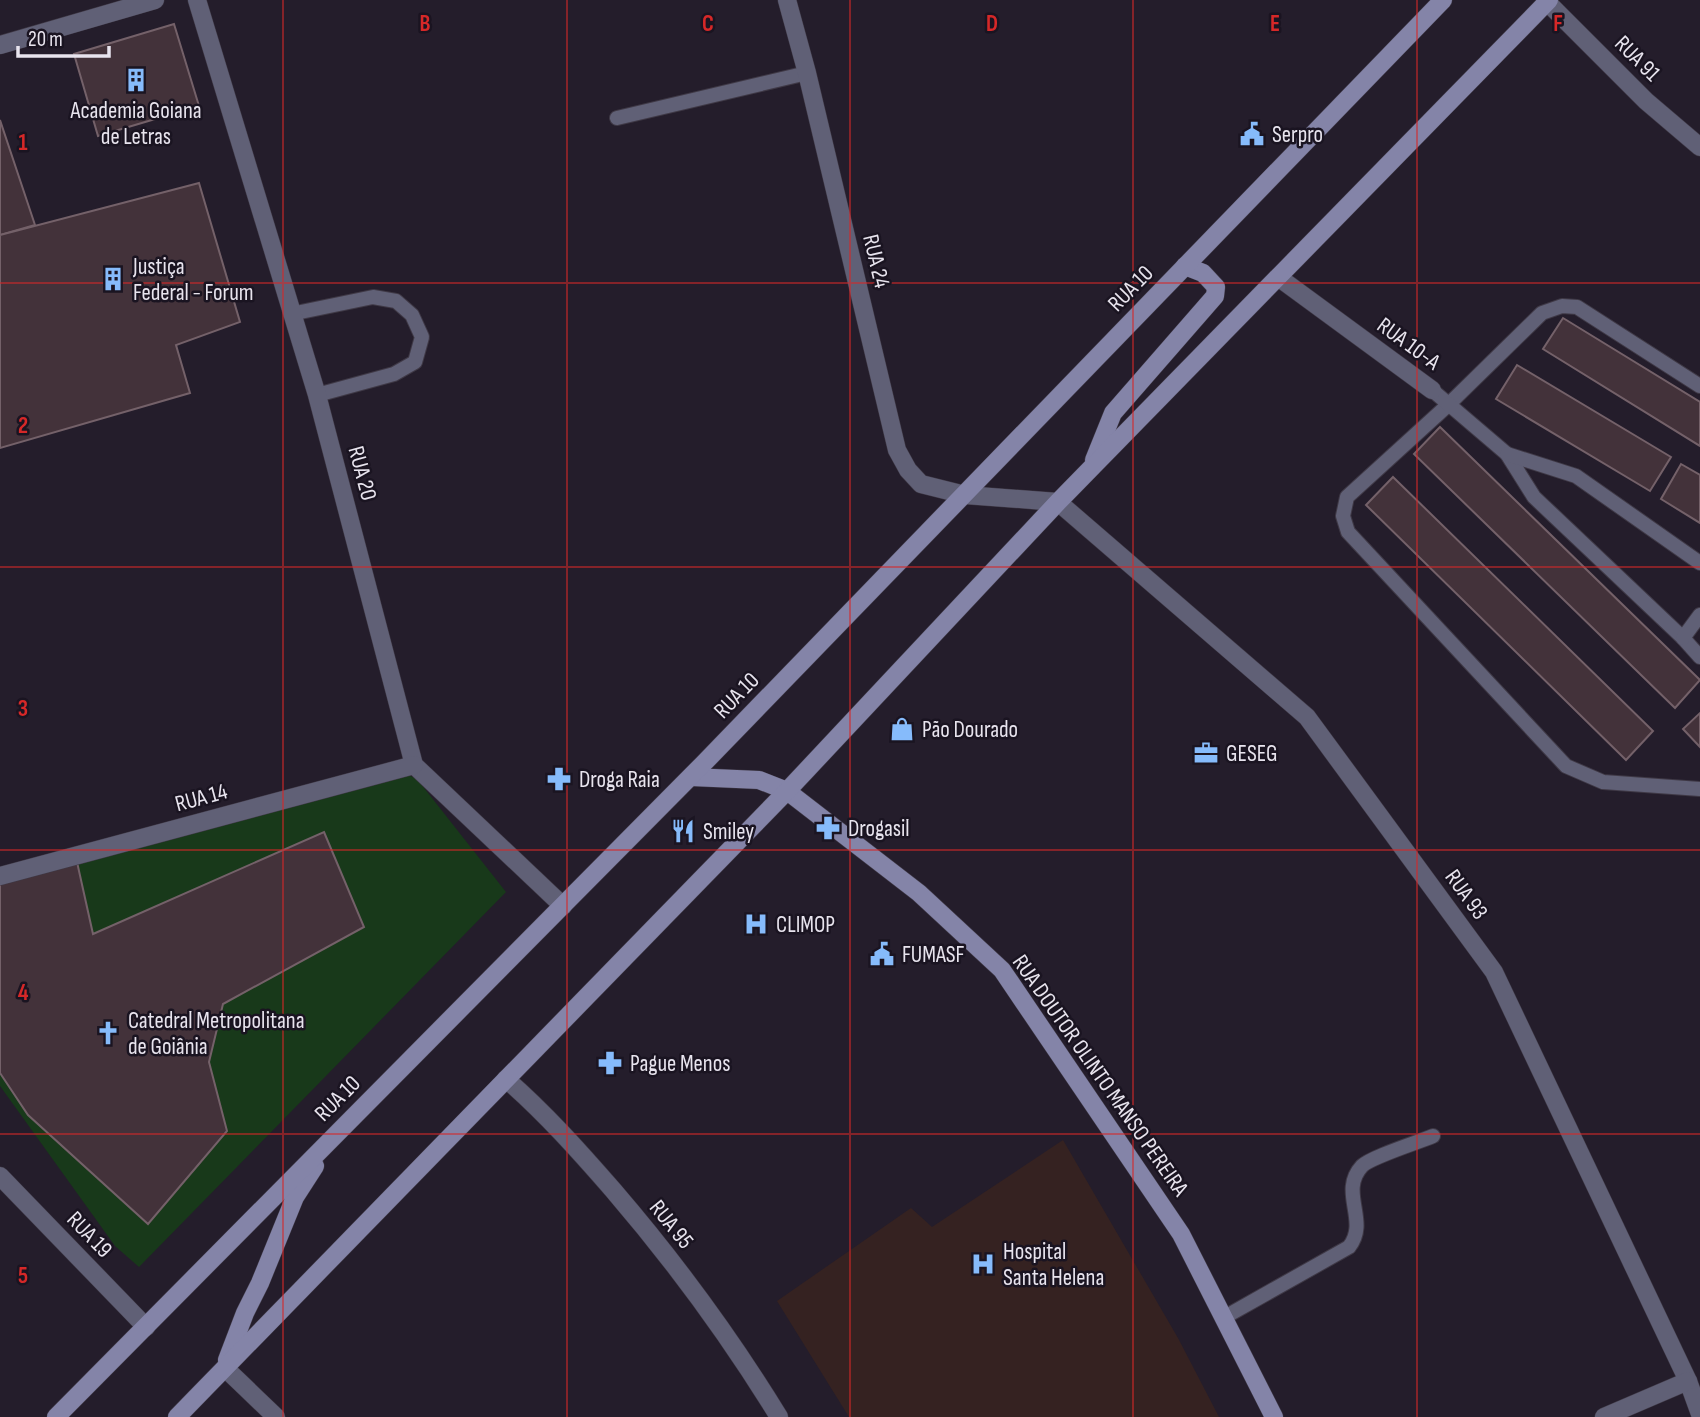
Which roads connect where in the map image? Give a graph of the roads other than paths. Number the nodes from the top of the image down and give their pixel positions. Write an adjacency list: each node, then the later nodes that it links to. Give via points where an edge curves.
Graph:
1 (155, 0): 6 (street)
2 (197, 0): 12 (street, RUA 20)
3 (787, 0): 7 (street, RUA 24)
4 (1443, 0): 10 (main road, RUA 10)
5 (1547, 1): 9 (street, RUA 91, via 1646,101); 11 (main road)
6 (0, 45)
7 (807, 74): 8 (lane); 19 (street, RUA 24, via 897,450 921,484)
8 (617, 118)
9 (1700, 147)
10 (1185, 266): 18 (main road, via 1203,273 1216,287 1216,296 1112,413); 19 (main road, RUA 10)
11 (1278, 277): 14 (street, RUA 10-A); 18 (main road)
12 (291, 314): 15 (street, RUA 20); 15 (lane, via 373,298 397,301 412,315 422,337 415,362 394,374)
13 (1700, 386): 16 (lane, via 1577,307 1562,306 1542,313)
14 (1432, 390): 16 (lane, RUA 10-A)
15 (317, 395): 25 (street, RUA 20)
16 (1448, 405): 17 (lane, RUA 10-A); 27 (lane, via 1347,497 1343,516 1348,532 1566,766 1603,782)
17 (1507, 454): 21 (lane, via 1576,477); 23 (lane, via 1534,497)
18 (1090, 469): 20 (main road)
19 (965, 495): 20 (street, RUA 24); 26 (main road, RUA 10)
20 (1058, 502): 28 (main road); 38 (street, RUA 93, via 1307,717 1494,972)
21 (1700, 563)
22 (1700, 615): 23 (lane)
23 (1684, 638): 24 (lane)
24 (1700, 657)
25 (414, 765): 29 (street, RUA 14); 30 (street)
26 (691, 777): 28 (main road, RUA DOUTOR OLINTO MANSO PEREIRA, via 758,780); 30 (main road, RUA 10)
27 (1700, 789)
28 (786, 791): 31 (main road); 35 (main road, RUA DOUTOR OLINTO MANSO PEREIRA, via 919,893 1002,970 1181,1234)
29 (0, 876)
30 (564, 906): 32 (main road, RUA 10)
31 (506, 1079): 37 (main road); 43 (street, RUA 95, via 537,1105 639,1221 714,1316)
32 (336, 1134): 36 (main road, RUA 10); 37 (main road, via 295,1197)
33 (1433, 1136): 35 (lane, via 1363,1165 1351,1186 1357,1223 1356,1238 1349,1247)
34 (0, 1176): 36 (street, RUA 19)
35 (1223, 1318): 44 (main road, RUA DOUTOR OLINTO MANSO PEREIRA)
36 (146, 1327): 40 (main road, RUA 10)
37 (225, 1368): 41 (main road); 42 (street)
38 (1688, 1381): 39 (street, RUA 93); 45 (street)
39 (1700, 1414)
40 (56, 1417)
41 (177, 1417)
42 (276, 1417)
43 (779, 1417)
44 (1274, 1417)
45 (1604, 1417)

